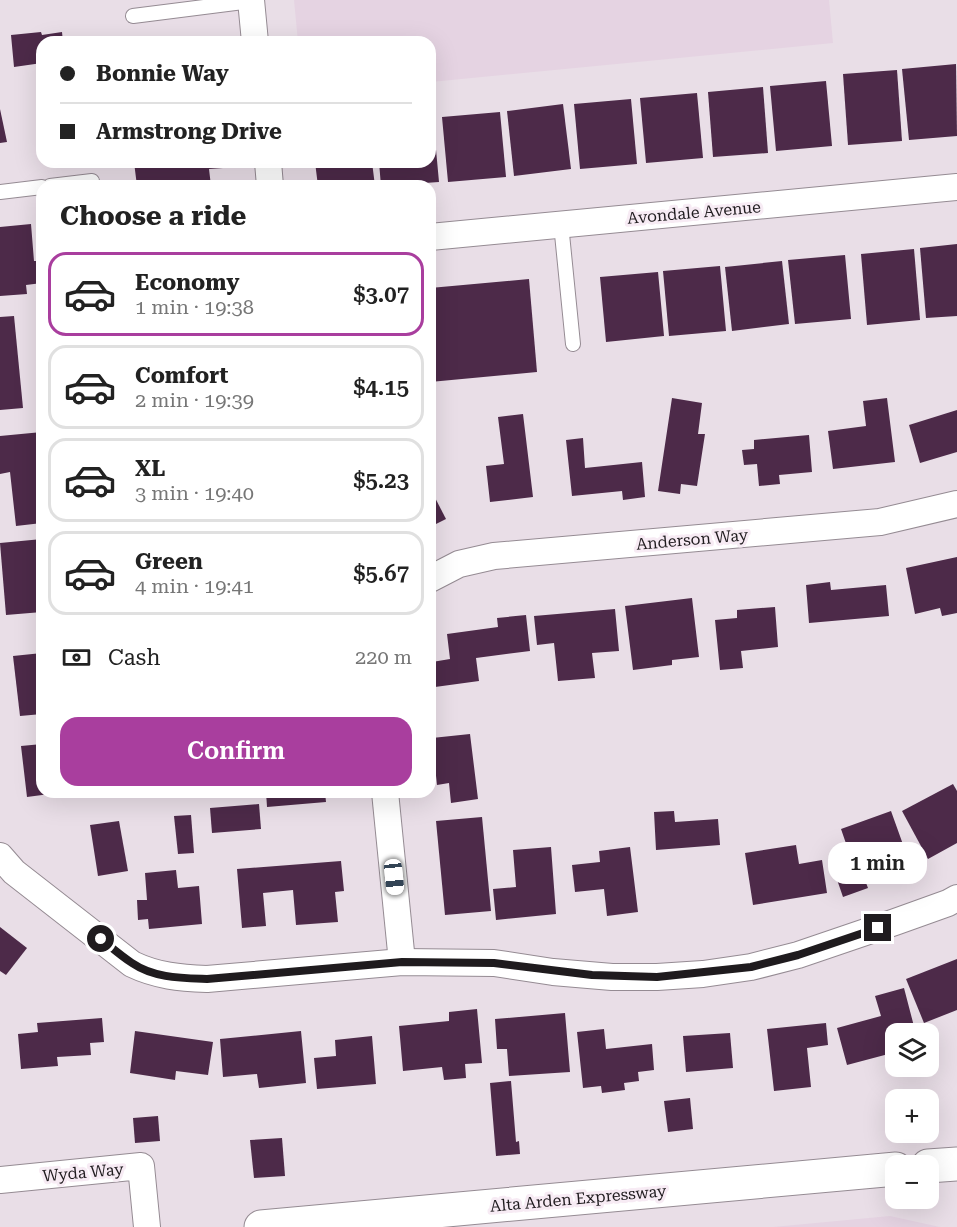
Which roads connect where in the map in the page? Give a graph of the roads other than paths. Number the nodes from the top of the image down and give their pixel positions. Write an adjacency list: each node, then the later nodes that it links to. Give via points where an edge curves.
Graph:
1 (251, 1): 2 (lane); 3 (street)
2 (133, 16)
3 (254, 36)
4 (957, 187): 7 (street, Avondale Avenue)
5 (36, 188): 6 (lane)
6 (0, 192)
7 (561, 224): 8 (street, Avondale Avenue); 9 (lane)
8 (436, 236)
9 (573, 344)
10 (957, 504): 11 (street, Anderson Way, via 880,522 485,557)
11 (436, 576)
12 (386, 798): 15 (street)
13 (0, 856): 15 (street, via 14,872 132,964 149,972 207,979)
14 (957, 898): 15 (street, via 798,955 703,974 612,977 494,963)
15 (402, 962)
16 (957, 1164): 17 (main road)
17 (939, 1165)
18 (885, 1170): 21 (main road, Alta Arden Expressway)
19 (0, 1180): 20 (street, Wyda Way, via 141,1166)
20 (147, 1227)
21 (261, 1227)

